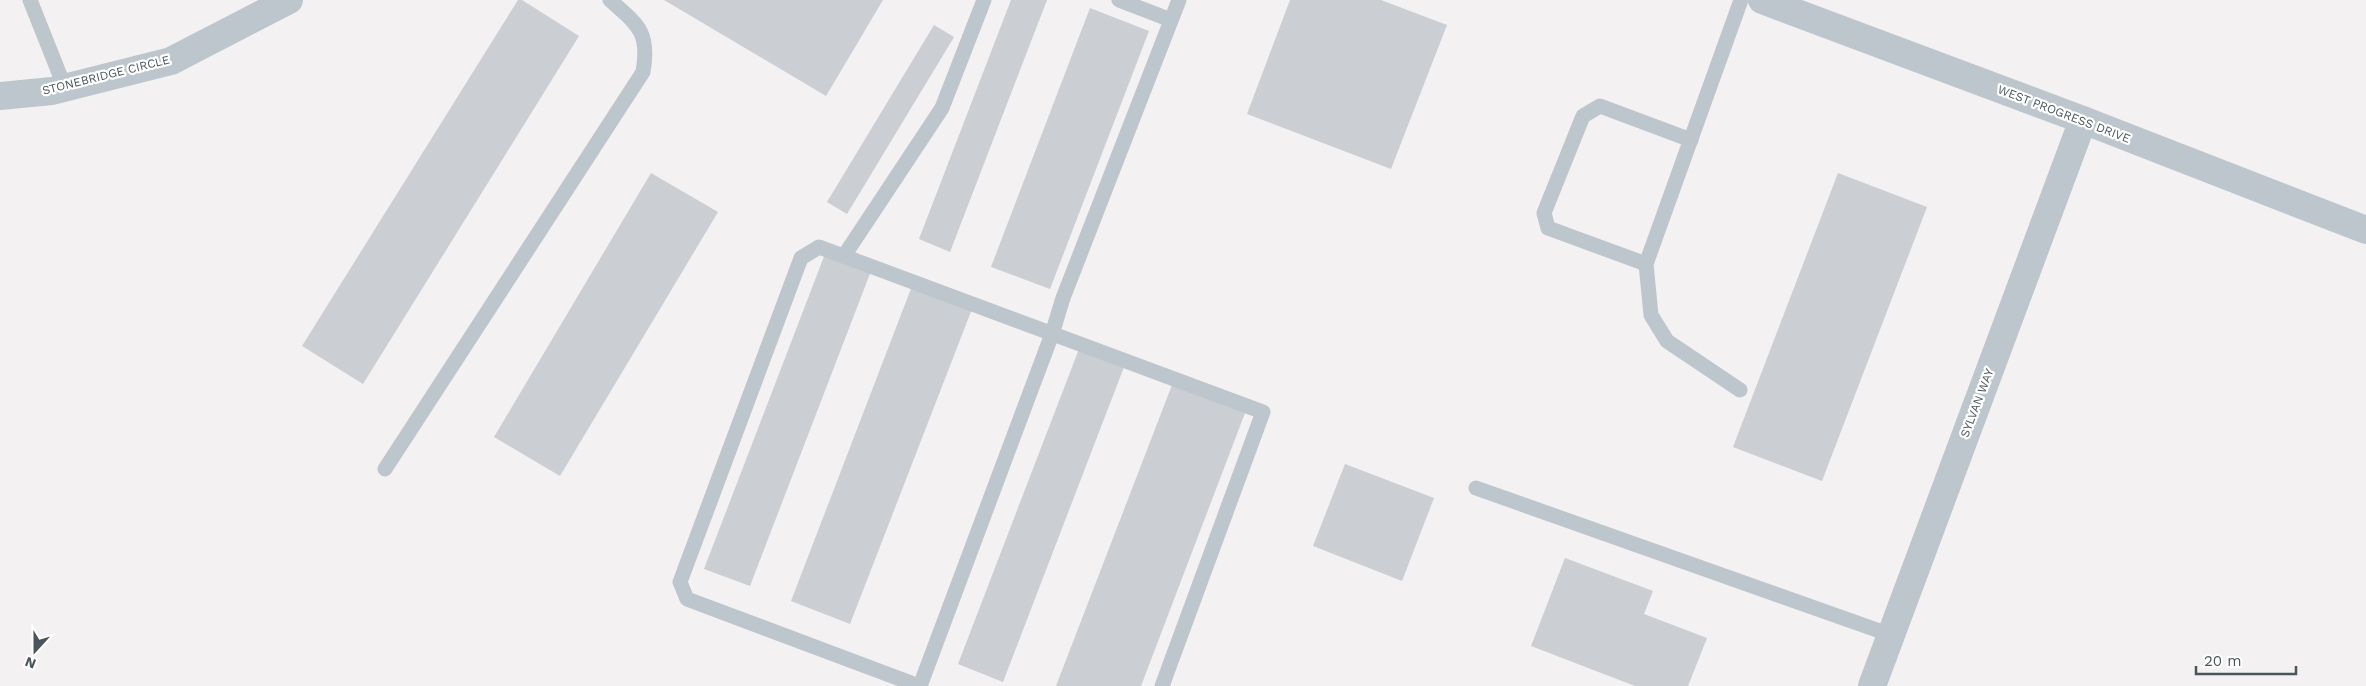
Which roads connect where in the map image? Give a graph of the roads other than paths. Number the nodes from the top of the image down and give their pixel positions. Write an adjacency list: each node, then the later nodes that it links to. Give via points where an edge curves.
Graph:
1 (30, 0): 10 (lane)
2 (289, 0): 10 (street, STONEBRIDGE CIRCLE, via 171,61)
3 (610, 0): 19 (lane, via 639,29 647,49 643,72)
4 (984, 0): 15 (lane, via 942,108)
5 (1119, 0): 9 (lane)
6 (1179, 0): 9 (lane)
7 (1741, 0): 13 (lane)
8 (1762, 0): 12 (street, WEST PROGRESS DRIVE)
9 (1171, 20): 17 (lane)
10 (65, 88): 11 (street, STONEBRIDGE CIRCLE)
11 (0, 96)
12 (2083, 120): 14 (street, WEST PROGRESS DRIVE); 21 (street, SYLVAN WAY)
13 (1691, 140): 16 (lane); 16 (lane, via 1600,106 1583,116 1544,213 1548,228)
14 (2366, 230)
15 (844, 256): 17 (lane); 22 (lane, via 819,247 801,258 680,582 687,599)
16 (1646, 264): 18 (lane, via 1651,315 1667,341)
17 (1052, 334): 22 (lane); 23 (lane, via 1263,412)
18 (1740, 390)
19 (385, 469)
20 (1476, 488): 21 (lane)
21 (1891, 635): 24 (street, SYLVAN WAY)
22 (920, 686)
23 (1162, 686)
24 (1872, 686)

